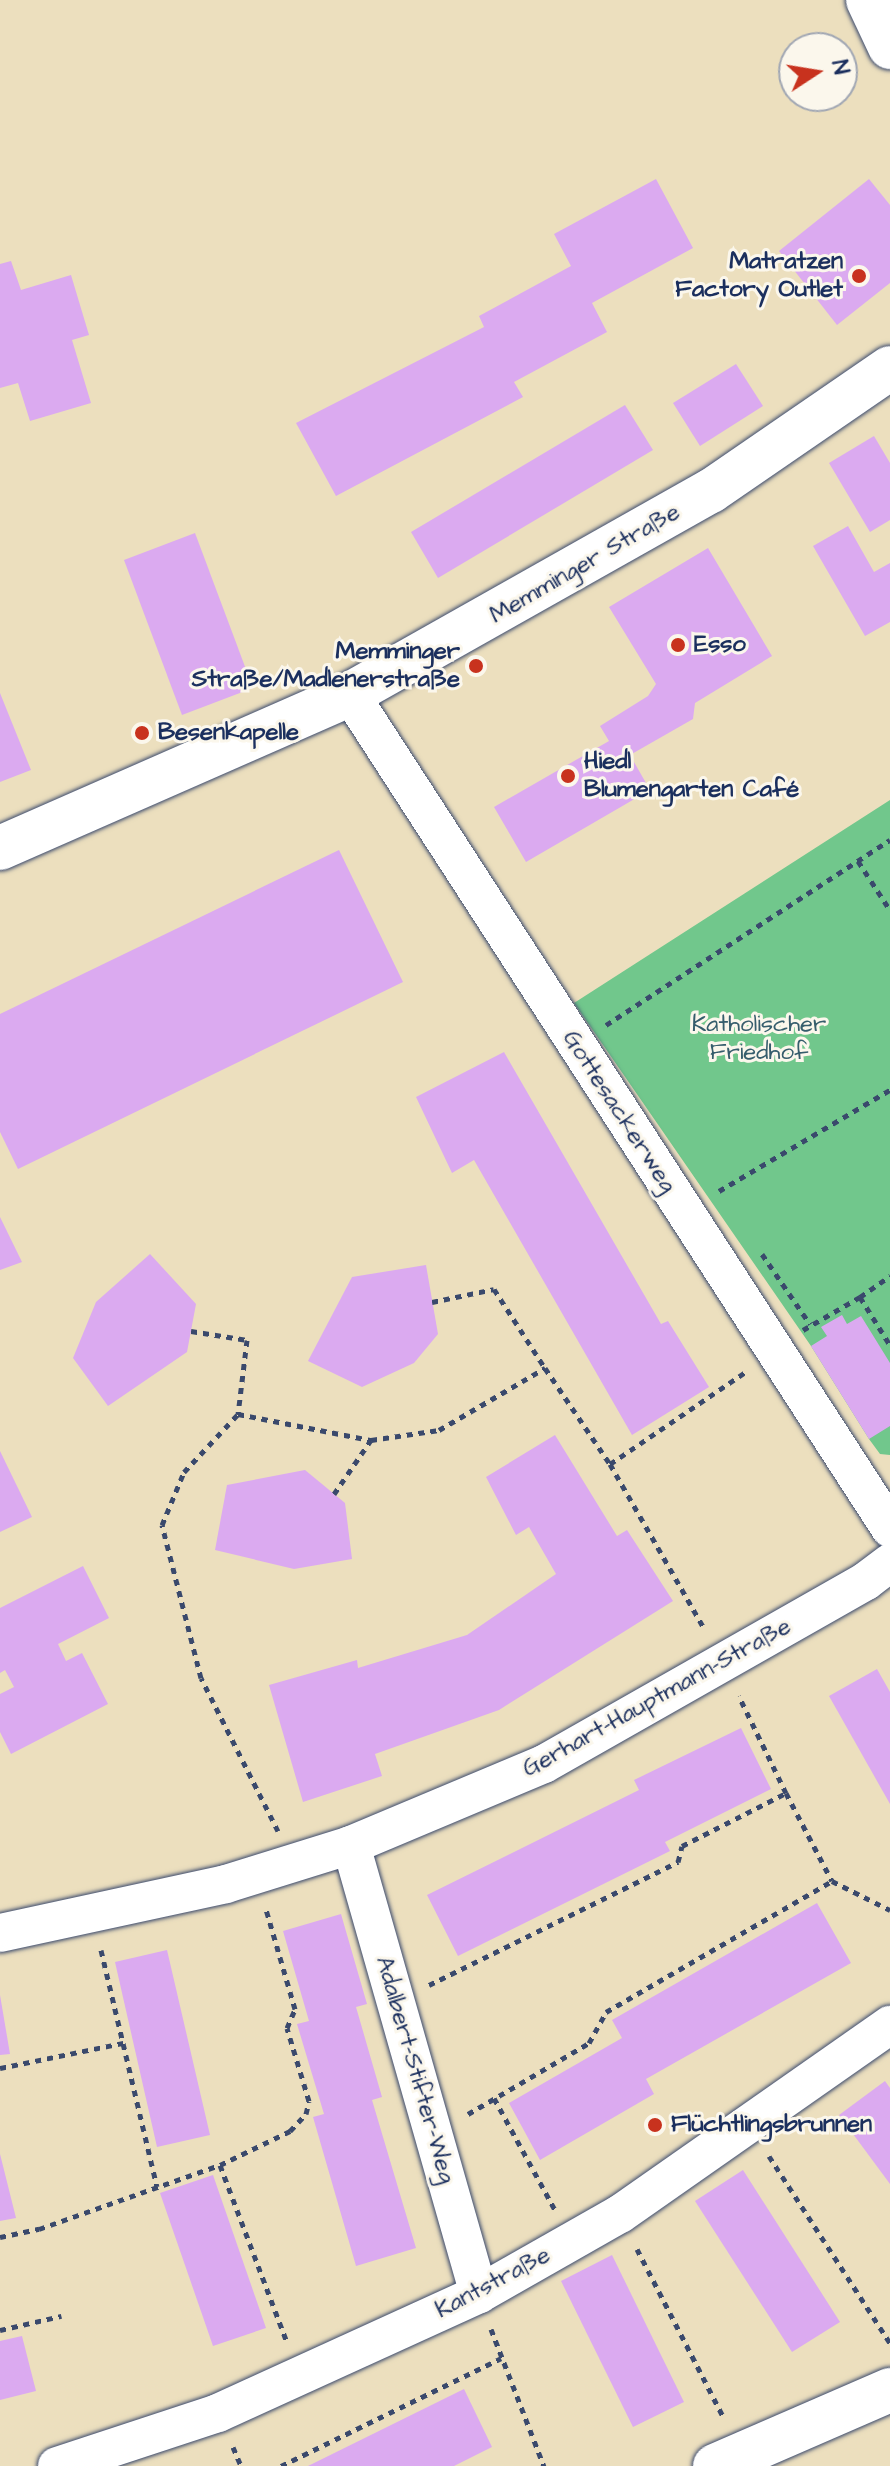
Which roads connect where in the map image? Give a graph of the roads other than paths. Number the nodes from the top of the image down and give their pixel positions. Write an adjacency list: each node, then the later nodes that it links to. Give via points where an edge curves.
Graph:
1 (868, 0): 2 (street)
2 (890, 47)
3 (890, 368): 4 (street, Memminger Straße, via 711,491)
4 (350, 694): 5 (street, Memminger Straße); 6 (street, Gottesackerweg, via 788,1342)
5 (0, 848)
6 (890, 1528)
7 (890, 1563): 8 (street, Gerhart-Hauptmann-Straße, via 544,1764)
8 (351, 1845): 9 (street, Gerhart-Hauptmann-Straße, via 255,1876); 11 (street, Adalbert-Stifter-Weg)
9 (0, 1933)
10 (890, 2025): 11 (street, Kantstraße, via 620,2214)
11 (479, 2294): 14 (street, Kantstraße, via 169,2431)
12 (890, 2390): 13 (street)
13 (729, 2460)
14 (57, 2466)

